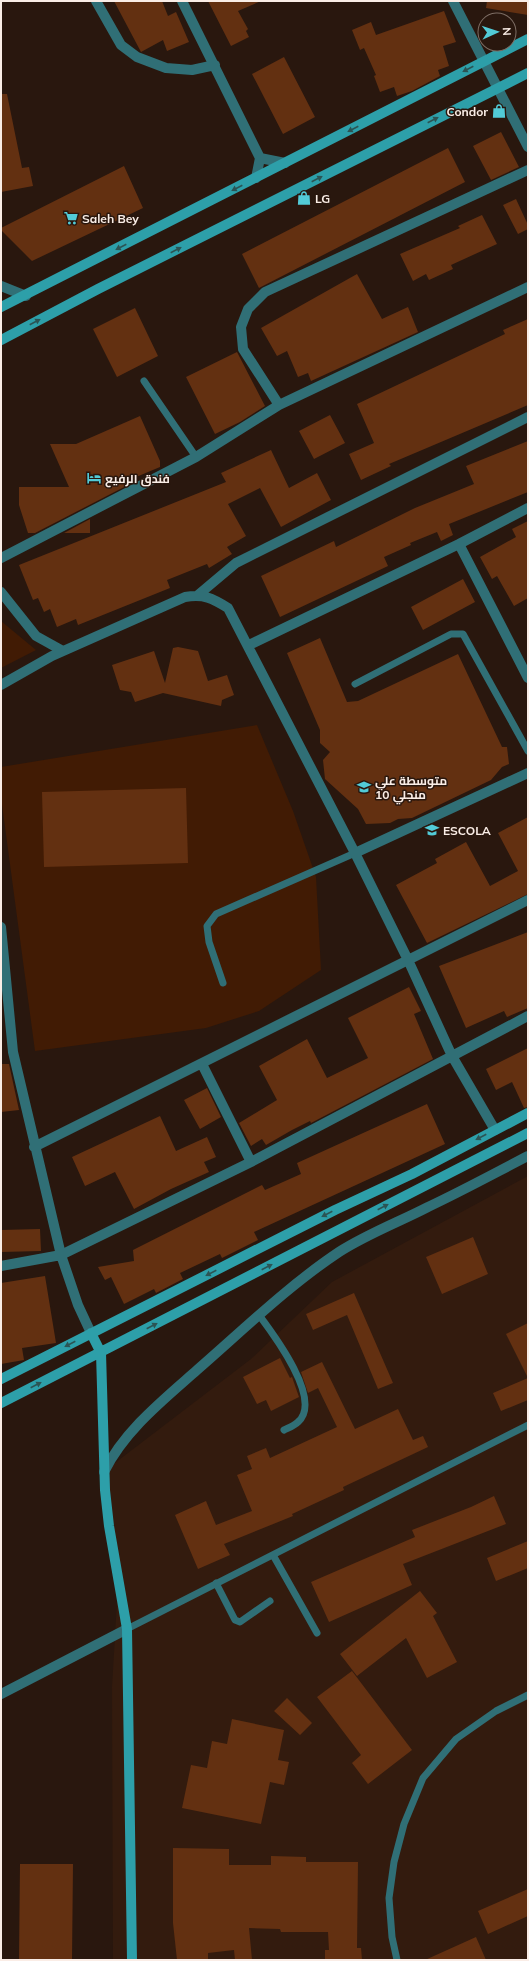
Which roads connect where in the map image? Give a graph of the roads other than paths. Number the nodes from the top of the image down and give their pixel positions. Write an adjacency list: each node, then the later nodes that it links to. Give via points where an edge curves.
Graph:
1 (96, 1): 6 (street, via 121,44 137,57 172,68 192,70)
2 (182, 1): 6 (street)
3 (453, 1): 5 (street)
4 (528, 39): 5 (main road)
5 (484, 61): 8 (street); 11 (main road, one-way to 11)
6 (215, 64): 10 (street)
7 (528, 73): 8 (main road)
8 (497, 88): 9 (street); 18 (main road, one-way to 8)
9 (528, 147)
10 (260, 158): 11 (street); 13 (street)
11 (285, 164): 13 (main road)
12 (528, 170): 20 (street, via 264,292 248,309 241,327 243,349)
13 (256, 178): 16 (main road, one-way to 16)
14 (1, 286): 16 (street)
15 (528, 288): 20 (street)
16 (26, 296): 17 (main road)
17 (1, 307)
18 (1, 340)
19 (144, 381): 22 (lane)
20 (279, 405): 22 (street)
21 (528, 417): 27 (street, via 236,563)
22 (196, 457): 25 (street)
23 (528, 508): 24 (street)
24 (459, 544): 28 (street); 30 (street)
25 (1, 558)
26 (1, 592): 29 (street, via 36,636)
27 (198, 595): 28 (street, via 213,599 228,608); 29 (street, via 185,596)
28 (248, 645): 35 (street)
29 (63, 651): 32 (street)
30 (528, 678)
31 (355, 684): 33 (lane, via 451,634 463,634)
32 (1, 685)
33 (528, 751)
34 (528, 773): 35 (street)
35 (355, 854): 38 (street); 39 (lane, via 216,914 207,926 208,937)
36 (528, 900): 38 (street)
37 (1, 927): 46 (street, via 13,1052)
38 (408, 960): 41 (street); 42 (street)
39 (223, 982)
40 (528, 1016): 41 (street)
41 (452, 1056): 44 (street); 48 (street)
42 (202, 1064): 46 (street); 48 (street)
43 (528, 1113): 44 (main road)
44 (495, 1130): 52 (main road, one-way to 52, via 412,1174)
45 (528, 1133): 53 (main road, one-way to 45)
46 (34, 1147): 49 (street)
47 (528, 1156): 51 (street, via 340,1252)
48 (251, 1162): 49 (street)
49 (61, 1255): 50 (street); 52 (street, via 78,1305)
50 (1, 1266)
51 (259, 1315): 57 (lane, via 281,1345 304,1391 305,1406 298,1422); 58 (street, via 162,1400 120,1446)
52 (91, 1333): 53 (main road); 54 (main road, one-way to 54)
53 (101, 1353): 55 (main road, one-way to 53); 58 (main road)
54 (1, 1379)
55 (1, 1403)
56 (528, 1425): 59 (lane)
57 (284, 1430)
58 (104, 1472): 62 (main road, via 109,1526)
59 (272, 1555): 60 (lane); 63 (lane)
60 (216, 1583): 61 (lane, via 235,1620 240,1622); 62 (lane)
61 (270, 1602)
62 (127, 1628): 64 (street); 66 (main road)
63 (317, 1633)
64 (1, 1694)
65 (528, 1695): 67 (lane, via 496,1711 456,1739 423,1778 404,1824 388,1898)
66 (132, 1960)
67 (397, 1960)

